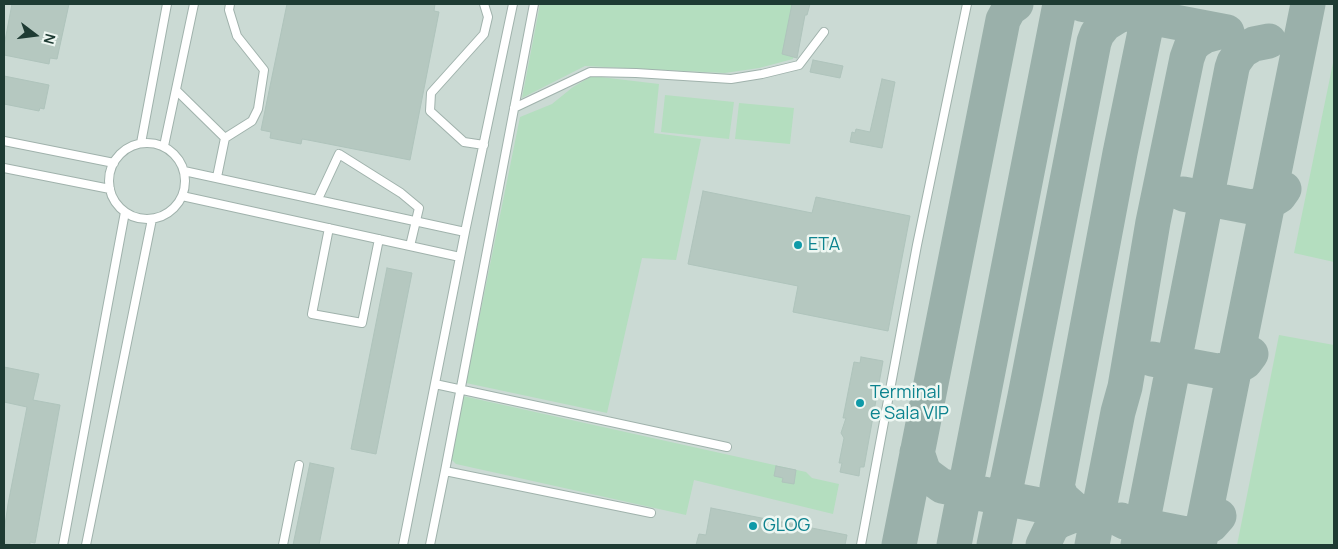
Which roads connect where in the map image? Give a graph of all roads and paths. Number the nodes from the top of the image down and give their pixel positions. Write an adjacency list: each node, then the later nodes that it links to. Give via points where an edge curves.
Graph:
1 (168, 4): 13 (lane)
2 (194, 4): 9 (lane)
3 (230, 4): 11 (lane, via 237,36 264,70 258,109 252,121)
4 (484, 4): 14 (lane, via 488,17 484,34 431,93 430,111 464,142)
5 (514, 4): 14 (lane)
6 (534, 4): 10 (lane)
7 (967, 4): 42 (lane, via 917,246)
8 (824, 32): 10 (lane, via 799,65 730,78 590,72)
9 (176, 90): 11 (lane); 15 (lane)
10 (514, 108): 32 (lane)
11 (225, 138): 19 (lane)
12 (4, 141): 16 (lane)
13 (141, 143): 15 (lane); 16 (lane, via 131,146)
14 (484, 145): 27 (lane)
15 (164, 146): 18 (lane, via 178,159)
16 (114, 163): 20 (lane, via 108,182)
17 (4, 168): 20 (lane)
18 (184, 171): 19 (lane); 21 (lane)
19 (217, 177): 22 (lane)
20 (110, 189): 23 (lane)
21 (182, 196): 24 (lane, via 165,215); 26 (lane)
22 (318, 199): 25 (lane); 25 (lane, via 339,154 402,194 418,208)
23 (125, 212): 24 (lane, via 137,218); 37 (lane)
24 (152, 219): 38 (lane)
25 (415, 220): 27 (lane); 29 (lane)
26 (329, 228): 28 (lane); 28 (lane, via 312,314 362,323)
27 (465, 232): 30 (lane)
28 (379, 239): 29 (lane)
29 (410, 246): 30 (lane)
30 (460, 257): 31 (lane)
31 (435, 384): 32 (lane); 40 (lane)
32 (461, 390): 33 (lane); 35 (lane)
33 (727, 446)
34 (299, 465): 39 (lane)
35 (445, 471): 36 (lane); 41 (lane)
36 (651, 514)
37 (64, 545)
38 (86, 545)
39 (283, 545)
40 (403, 545)
41 (430, 545)
42 (861, 545)

